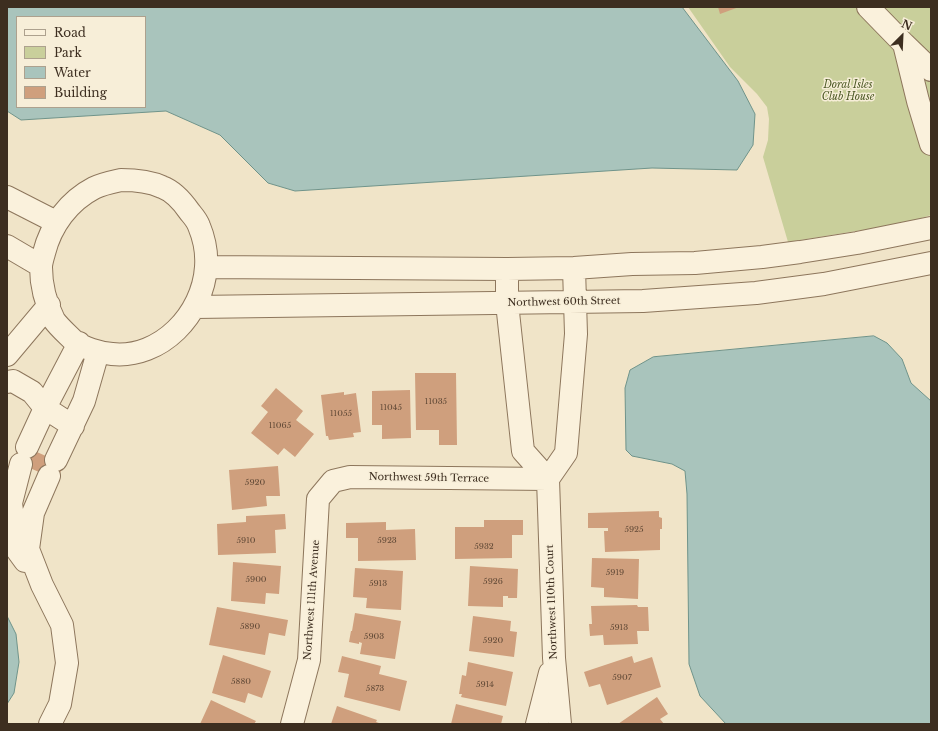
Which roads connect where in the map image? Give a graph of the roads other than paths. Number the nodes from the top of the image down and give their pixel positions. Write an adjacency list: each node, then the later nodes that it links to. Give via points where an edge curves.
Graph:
1 (868, 7): 2 (street)
2 (904, 44): 3 (street); 4 (street)
3 (931, 70)
4 (931, 144)
5 (7, 197): 6 (street)
6 (56, 222): 10 (street); 11 (street, via 73,203 95,187 121,180 143,181 163,187 181,199 199,224 206,252)
7 (931, 228): 12 (street, via 857,243 762,257 695,263)
8 (7, 246): 10 (street)
9 (931, 263): 14 (street, Northwest 60th Street, via 756,293 643,301)
10 (40, 266): 16 (street, via 44,294)
11 (206, 267): 13 (street); 17 (street)
12 (574, 268): 13 (street); 14 (street)
13 (507, 269): 15 (street)
14 (576, 301): 15 (street, Northwest 60th Street); 24 (street, via 576,334 566,453)
15 (507, 302): 17 (street, Northwest 60th Street); 24 (street, via 522,451)
16 (49, 305): 18 (street, via 54,320); 20 (street)
17 (195, 308): 19 (street, via 181,326 147,350 121,355)
18 (79, 344): 19 (street); 22 (street)
19 (98, 352): 23 (street, via 84,402)
20 (7, 355)
21 (7, 382): 22 (street, via 13,381 32,392)
22 (45, 408): 23 (street); 26 (street, via 24,456 11,503 18,550)
23 (73, 426): 26 (street, via 33,513 28,549)
24 (548, 479): 25 (street, Northwest 59th Terrace, via 350,478 333,481); 27 (street, Northwest 110th Court)
25 (318, 498): 29 (street, Northwest 111th Avenue, via 309,660)
26 (42, 585): 28 (street, via 62,625 67,662 60,704)
27 (554, 658): 30 (street); 31 (street, Northwest 110th Court)
28 (50, 724)
29 (292, 724)
30 (537, 724)
31 (560, 724)

